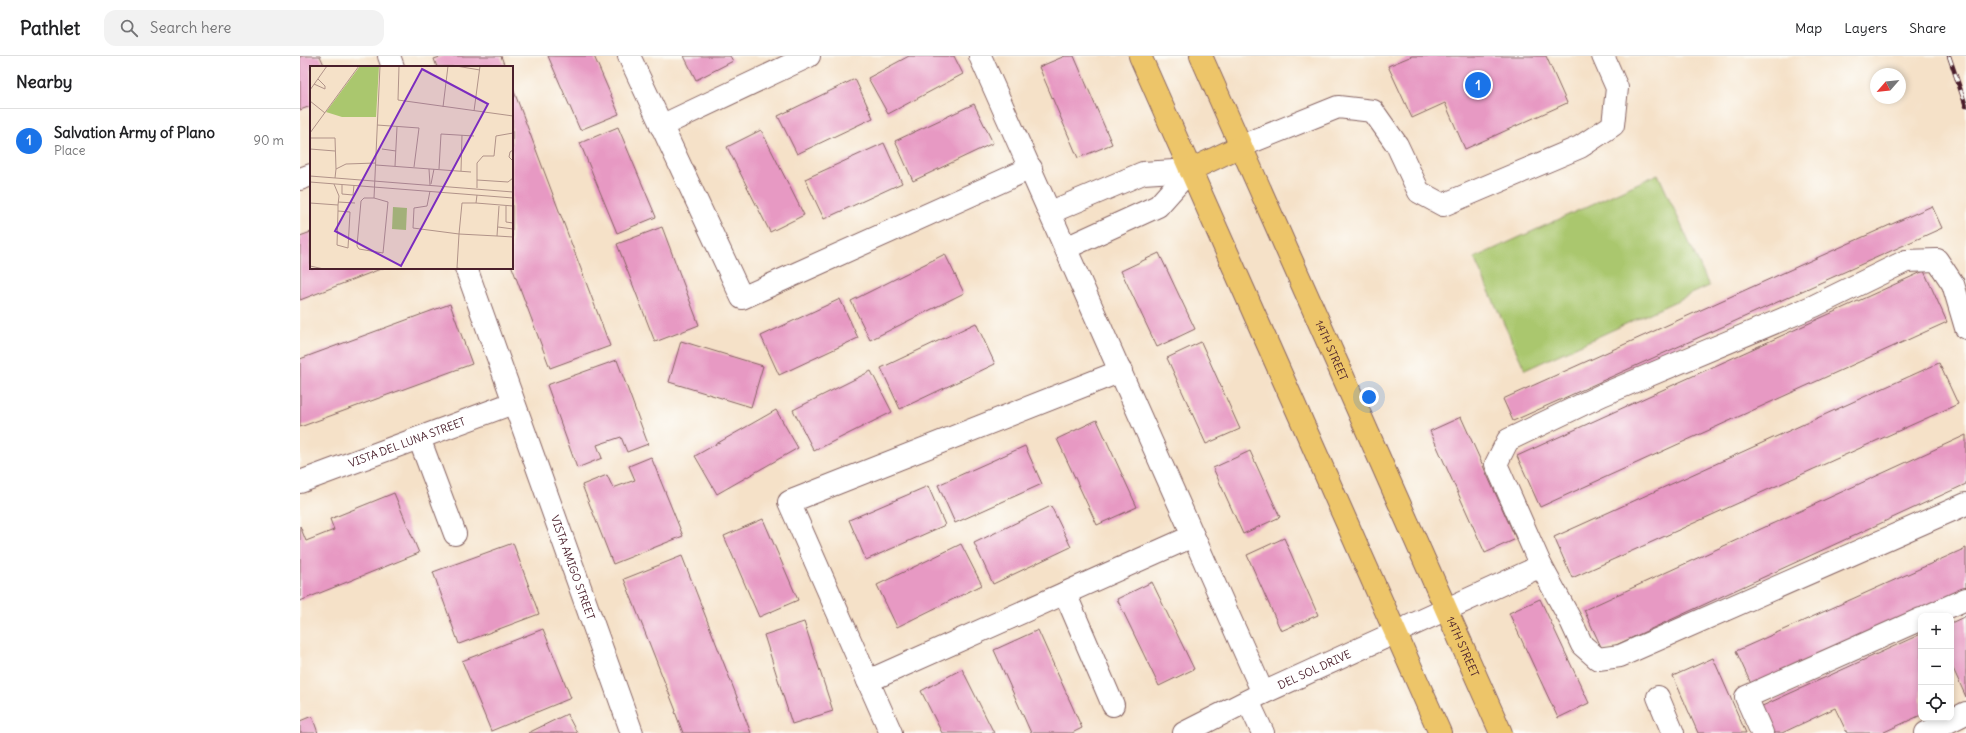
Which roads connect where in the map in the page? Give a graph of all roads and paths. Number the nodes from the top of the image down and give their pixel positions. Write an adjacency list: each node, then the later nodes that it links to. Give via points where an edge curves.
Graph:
1 (389, 56): 8 (street)
2 (629, 56): 9 (street)
3 (809, 56): 9 (street)
4 (980, 56): 11 (street)
5 (1140, 56): 12 (main road)
6 (1201, 56): 10 (main road, 14TH STREET)
7 (1602, 56): 10 (street, via 1616,88 1613,125 1580,147 1443,205 1419,192 1397,145 1373,111 1338,107)
8 (393, 66)
9 (661, 126): 11 (street, via 742,298)
10 (1241, 146): 12 (main road); 29 (main road, 14TH STREET)
11 (1031, 168): 15 (street)
12 (1190, 170): 15 (street, via 1143,173); 16 (street, via 1158,206); 32 (main road)
13 (310, 175): 14 (street)
14 (300, 179)
15 (1051, 212): 16 (street)
16 (1066, 248): 19 (street)
17 (466, 269): 20 (street, VISTA AMIGO STREET)
18 (1966, 328): 26 (street, via 1953,284 1937,260 1906,261 1814,306 1602,395 1508,440 1496,464)
19 (1121, 371): 25 (street); 33 (street, via 789,502)
20 (513, 403): 21 (street, VISTA DEL LUNA STREET); 38 (street, VISTA AMIGO STREET)
21 (419, 438): 22 (street, VISTA DEL LUNA STREET); 24 (street)
22 (300, 482)
23 (1966, 504): 26 (street, via 1620,656 1598,659 1582,645)
24 (455, 534)
25 (1193, 536): 27 (street); 34 (street)
26 (1541, 566): 29 (street, DEL SOL DRIVE)
27 (1065, 593): 33 (street); 36 (street)
28 (1966, 599): 30 (street)
29 (1446, 609): 32 (street, DEL SOL DRIVE); 43 (main road, 14TH STREET)
30 (1935, 613)
31 (1918, 620): 45 (street, via 1746,697)
32 (1395, 631): 34 (street, DEL SOL DRIVE); 42 (main road)
33 (868, 681): 39 (street)
34 (1255, 697): 40 (street, DEL SOL DRIVE); 41 (street)
35 (1658, 697): 44 (street)
36 (1113, 706)
37 (1966, 713): 46 (street)
38 (632, 733)
39 (891, 733)
40 (1184, 733)
41 (1263, 733)
42 (1440, 733)
43 (1501, 733)
44 (1673, 733)
45 (1762, 733)
46 (1926, 733)

